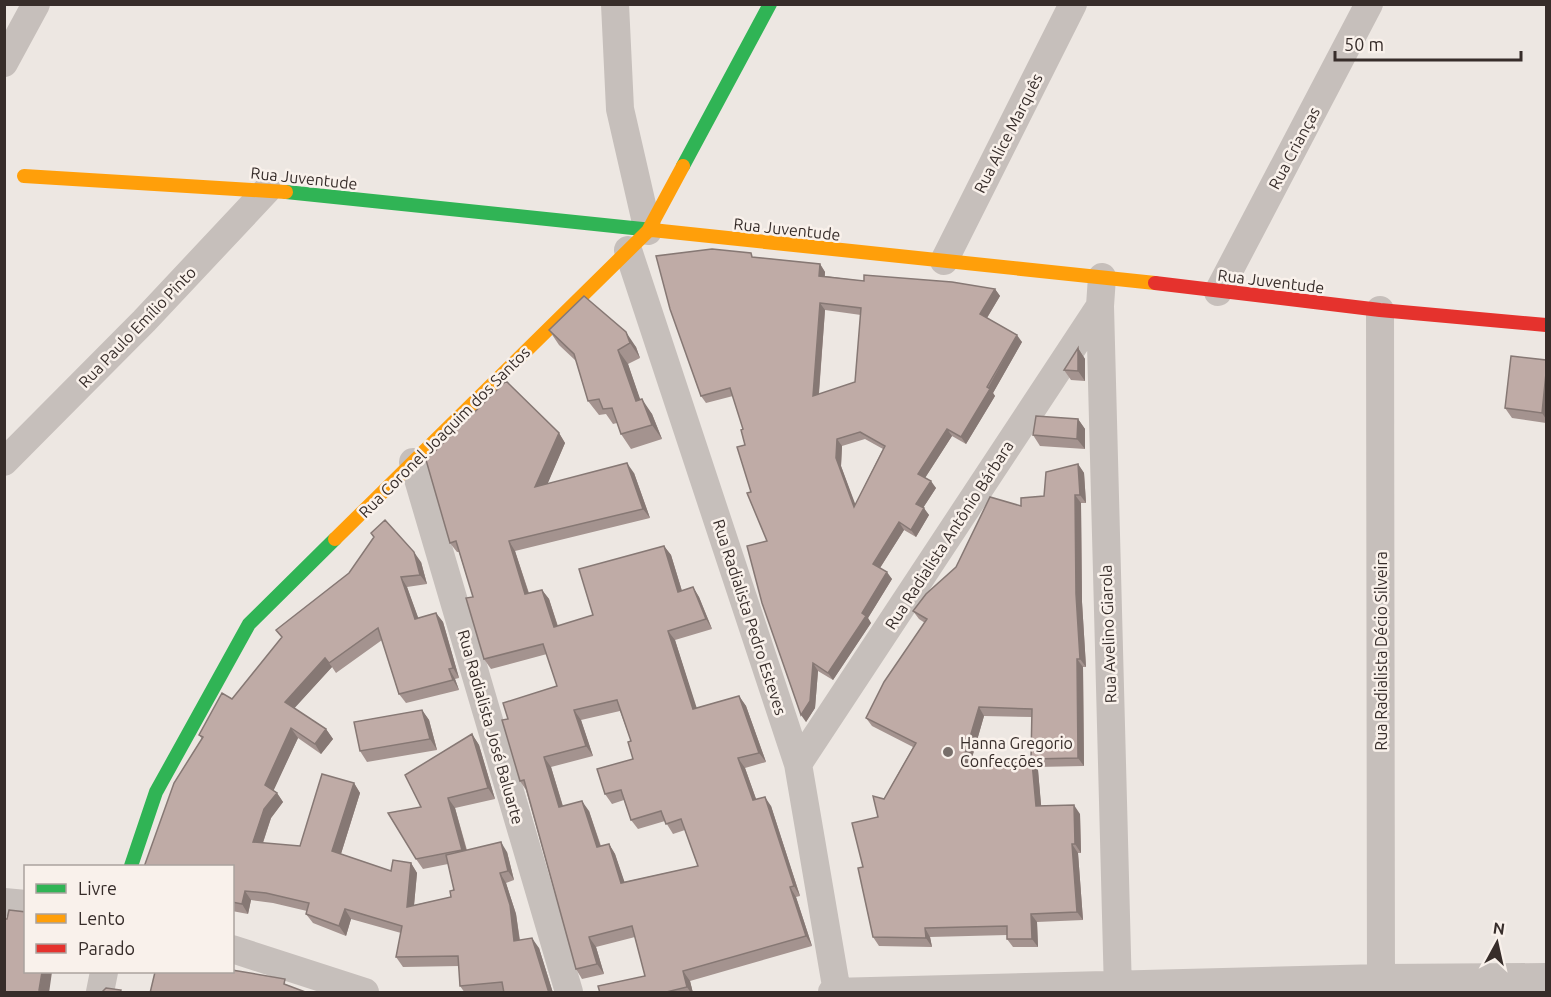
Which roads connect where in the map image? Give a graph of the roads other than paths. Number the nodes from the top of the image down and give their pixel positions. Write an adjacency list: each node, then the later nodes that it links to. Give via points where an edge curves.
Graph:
1 (36, 4): 6 (street)
2 (615, 4): 9 (street, via 620,109)
3 (770, 4): 9 (street, Rua Coronel Joaquim dos Santos)
4 (1073, 4): 10 (street, Rua Alice Marquês)
5 (1369, 4): 12 (street, Rua Crianças)
6 (4, 63)
7 (24, 176): 8 (street, Rua Juventude)
8 (267, 190): 9 (street, Rua Juventude); 16 (street, Rua Paulo Emílio Pinto)
9 (638, 241): 10 (street, Rua Juventude); 17 (street, Rua Coronel Joaquim dos Santos); 18 (street, Rua Radialista Pedro Esteves)
10 (944, 261): 11 (street, Rua Juventude)
11 (1102, 277): 12 (street, Rua Juventude); 13 (street, Rua Avelino Giarola)
12 (1218, 292): 14 (street, Rua Juventude)
13 (1100, 306): 18 (street, Rua Radialista Antônio Bárbara); 26 (street, Rua Avelino Giarola)
14 (1380, 310): 15 (street, Rua Juventude); 25 (street, Rua Radialista Décio Silveira)
15 (1546, 325)
16 (4, 462)
17 (413, 462): 19 (street, Rua Coronel Joaquim dos Santos, via 249,624 156,792); 30 (street, Rua Radialista José Baluarte)
18 (798, 764): 27 (street, Rua Radialista Pedro Esteves)
19 (131, 865)
20 (4, 902): 21 (street)
21 (24, 904)
22 (234, 950): 29 (street)
23 (104, 973): 28 (street)
24 (1546, 977): 25 (street)
25 (1381, 985): 26 (street)
26 (1118, 989): 27 (street)
27 (835, 992)
28 (100, 993)
29 (365, 993)
30 (569, 993)

